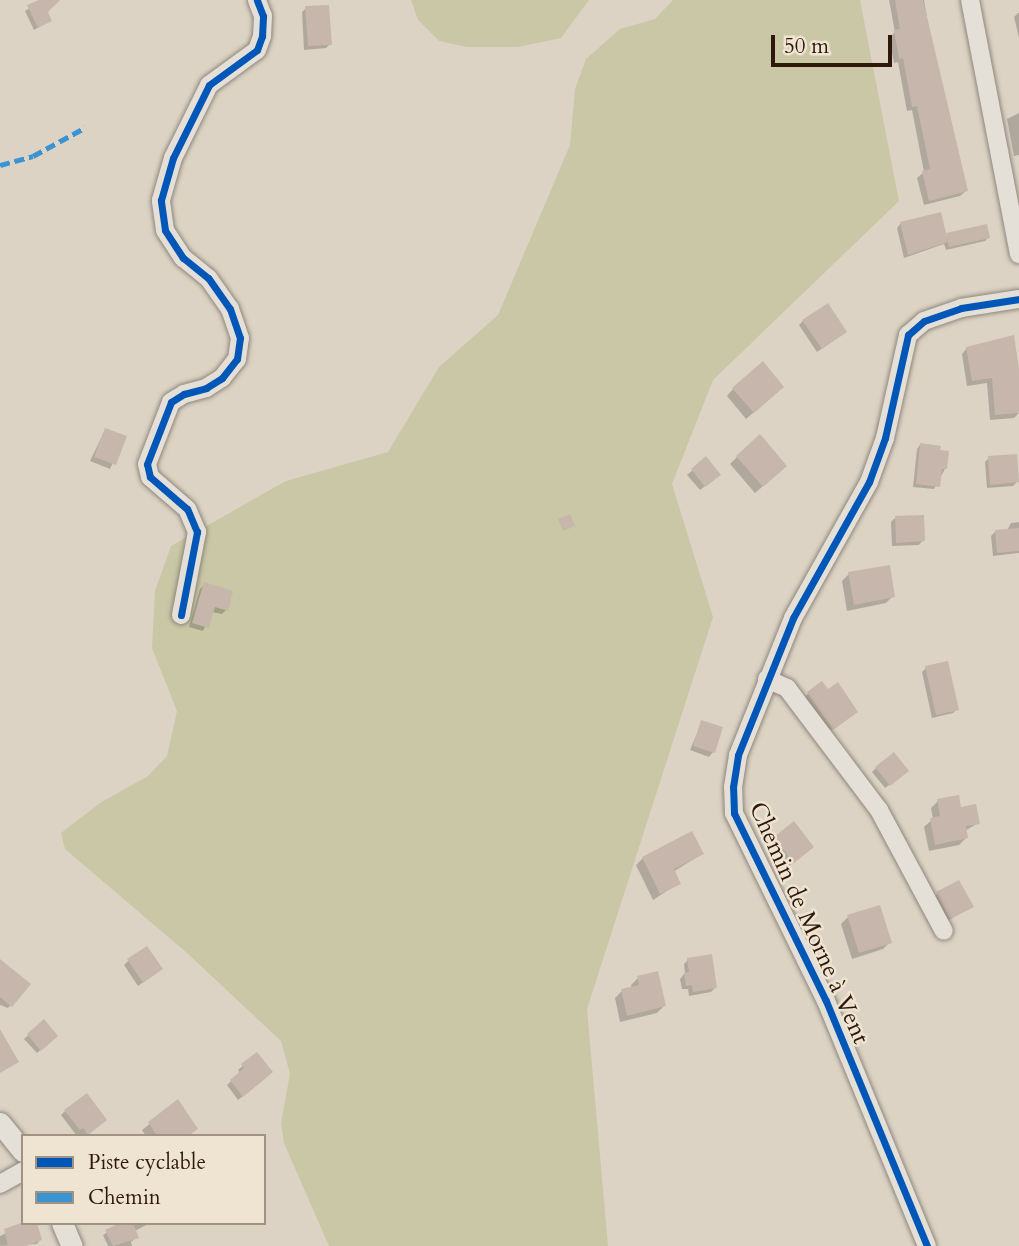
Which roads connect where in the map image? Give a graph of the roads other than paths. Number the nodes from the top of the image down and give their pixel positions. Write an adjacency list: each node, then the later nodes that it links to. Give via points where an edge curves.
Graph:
1 (257, 0): 5 (street, via 263,16 257,50 209,85 173,158 161,200 165,230 183,258 208,278 240,338 237,359 222,378 172,402 148,464 149,477 187,509 197,532)
2 (971, 0): 3 (street)
3 (1019, 254)
4 (1019, 299): 6 (street, Chemin de Morne à Vent, via 961,309 925,321 908,335 885,438 869,482 793,618)
5 (181, 615)
6 (768, 679): 7 (street, via 787,688 879,810); 14 (street, Chemin de Morne à Vent, via 738,755 734,813 826,1001)
7 (944, 931)
8 (0, 1123): 9 (street)
9 (21, 1149)
10 (21, 1172): 11 (street)
11 (0, 1184)
12 (63, 1225): 13 (street)
13 (72, 1246)
14 (927, 1246)

